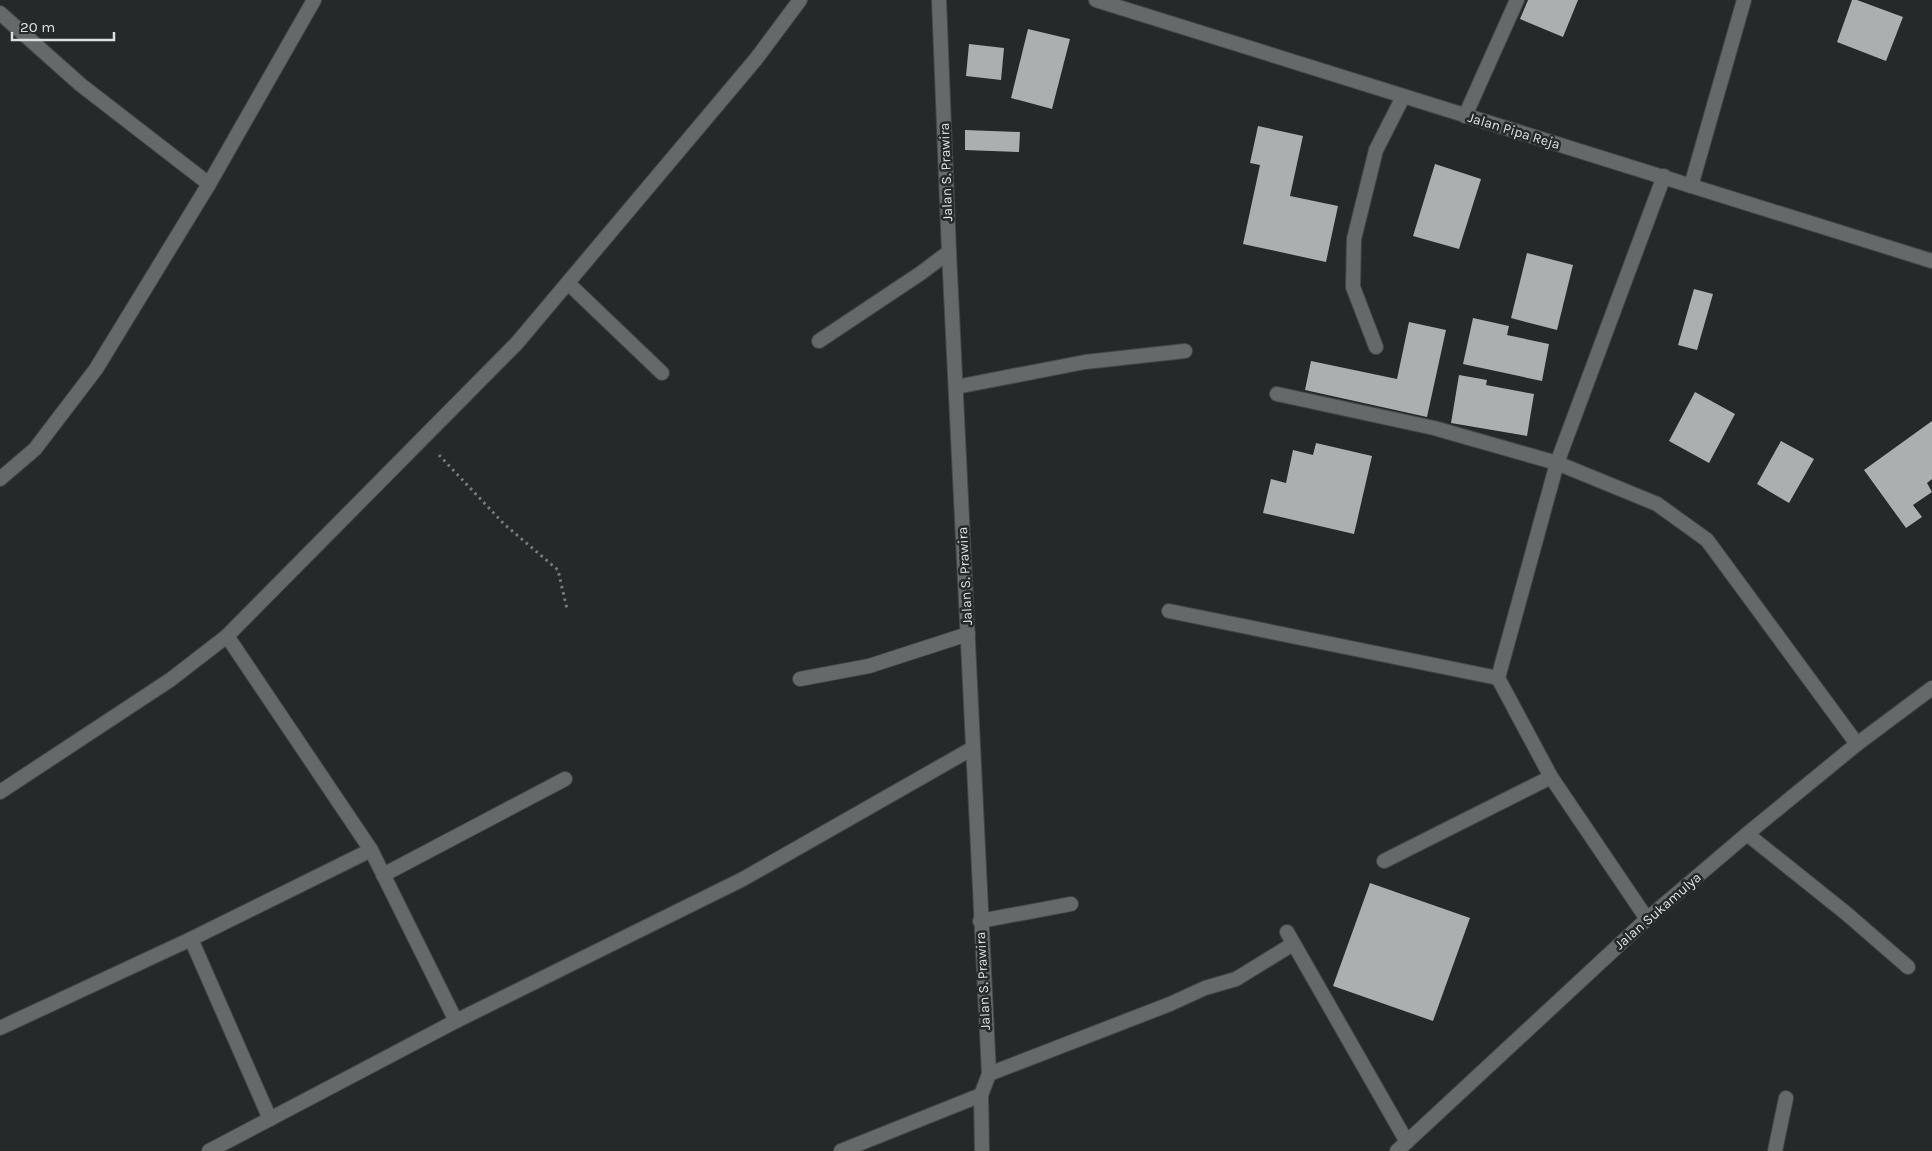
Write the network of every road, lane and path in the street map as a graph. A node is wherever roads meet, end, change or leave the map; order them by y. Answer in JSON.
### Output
{"nodes":[{"id":1,"x":314,"y":0,"type":"edge"},
{"id":2,"x":800,"y":0,"type":"edge"},
{"id":3,"x":939,"y":0,"type":"edge"},
{"id":4,"x":1096,"y":0,"type":"edge"},
{"id":5,"x":1517,"y":0,"type":"edge"},
{"id":6,"x":1744,"y":0,"type":"edge"},
{"id":7,"x":0,"y":13,"type":"edge"},
{"id":8,"x":1403,"y":97,"type":"junction"},
{"id":9,"x":1465,"y":116,"type":"junction"},
{"id":10,"x":1664,"y":176,"type":"junction"},
{"id":11,"x":209,"y":184,"type":"junction"},
{"id":12,"x":1691,"y":186,"type":"junction"},
{"id":13,"x":949,"y":252,"type":"junction"},
{"id":14,"x":1932,"y":261,"type":"edge"},
{"id":15,"x":568,"y":284,"type":"junction"},
{"id":16,"x":819,"y":341,"type":"dead end"},
{"id":17,"x":1376,"y":347,"type":"dead end"},
{"id":18,"x":1185,"y":352,"type":"dead end"},
{"id":19,"x":662,"y":373,"type":"dead end"},
{"id":20,"x":956,"y":387,"type":"junction"},
{"id":21,"x":1277,"y":394,"type":"dead end"},
{"id":22,"x":423,"y":438,"type":"junction"},
{"id":23,"x":1557,"y":463,"type":"junction"},
{"id":24,"x":0,"y":479,"type":"edge"},
{"id":25,"x":567,"y":609,"type":"dead end"},
{"id":26,"x":1169,"y":612,"type":"dead end"},
{"id":27,"x":968,"y":634,"type":"junction"},
{"id":28,"x":227,"y":636,"type":"junction"},
{"id":29,"x":1498,"y":678,"type":"junction"},
{"id":30,"x":800,"y":679,"type":"dead end"},
{"id":31,"x":1932,"y":688,"type":"edge"},
{"id":32,"x":1857,"y":744,"type":"junction"},
{"id":33,"x":973,"y":748,"type":"junction"},
{"id":34,"x":1551,"y":777,"type":"junction"},
{"id":35,"x":564,"y":778,"type":"dead end"},
{"id":36,"x":0,"y":792,"type":"edge"},
{"id":37,"x":1747,"y":834,"type":"junction"},
{"id":38,"x":371,"y":850,"type":"junction"},
{"id":39,"x":1384,"y":861,"type":"dead end"},
{"id":40,"x":383,"y":875,"type":"junction"},
{"id":41,"x":1071,"y":904,"type":"dead end"},
{"id":42,"x":1647,"y":919,"type":"junction"},
{"id":43,"x":980,"y":921,"type":"junction"},
{"id":44,"x":191,"y":939,"type":"junction"},
{"id":45,"x":1908,"y":967,"type":"dead end"},
{"id":46,"x":456,"y":1021,"type":"junction"},
{"id":47,"x":0,"y":1028,"type":"edge"},
{"id":48,"x":989,"y":1074,"type":"junction"},
{"id":49,"x":981,"y":1095,"type":"junction"},
{"id":50,"x":1786,"y":1098,"type":"dead end"},
{"id":51,"x":270,"y":1119,"type":"junction"},
{"id":52,"x":1402,"y":1146,"type":"edge"},
{"id":53,"x":209,"y":1151,"type":"edge"},
{"id":54,"x":841,"y":1151,"type":"edge"},
{"id":55,"x":982,"y":1151,"type":"edge"},
{"id":56,"x":1775,"y":1151,"type":"edge"}],
"edges":[{"from":1,"to":11,"type":"street"},
{"from":2,"to":15,"type":"street"},
{"from":3,"to":13,"type":"street","name":"Jalan S. Prawira"},
{"from":4,"to":8,"type":"street","name":"Jalan Pipa Reja"},
{"from":5,"to":9,"type":"street"},
{"from":6,"to":12,"type":"street"},
{"from":7,"to":11,"type":"street"},
{"from":8,"to":9,"type":"street","name":"Jalan Pipa Reja"},
{"from":8,"to":17,"type":"street"},
{"from":9,"to":10,"type":"street","name":"Jalan Pipa Reja"},
{"from":10,"to":12,"type":"street","name":"Jalan Pipa Reja"},
{"from":10,"to":23,"type":"street"},
{"from":11,"to":24,"type":"street"},
{"from":12,"to":14,"type":"street","name":"Jalan Pipa Reja"},
{"from":13,"to":16,"type":"street"},
{"from":13,"to":20,"type":"street","name":"Jalan S. Prawira"},
{"from":15,"to":19,"type":"street"},
{"from":15,"to":22,"type":"street"},
{"from":18,"to":20,"type":"street"},
{"from":20,"to":27,"type":"street","name":"Jalan S. Prawira"},
{"from":21,"to":23,"type":"street"},
{"from":22,"to":25,"type":"path"},
{"from":22,"to":28,"type":"street"},
{"from":23,"to":29,"type":"street"},
{"from":23,"to":32,"type":"street"},
{"from":26,"to":29,"type":"street"},
{"from":27,"to":30,"type":"street"},
{"from":27,"to":33,"type":"street","name":"Jalan S. Prawira"},
{"from":28,"to":36,"type":"street"},
{"from":28,"to":38,"type":"street"},
{"from":29,"to":34,"type":"street"},
{"from":31,"to":32,"type":"street","name":"Jalan Sukamulya"},
{"from":32,"to":37,"type":"street","name":"Jalan Sukamulya"},
{"from":33,"to":43,"type":"street","name":"Jalan S. Prawira"},
{"from":33,"to":46,"type":"street"},
{"from":34,"to":39,"type":"street"},
{"from":34,"to":42,"type":"street"},
{"from":35,"to":40,"type":"street"},
{"from":37,"to":42,"type":"street","name":"Jalan Sukamulya"},
{"from":37,"to":45,"type":"street"},
{"from":38,"to":40,"type":"street"},
{"from":38,"to":44,"type":"street"},
{"from":40,"to":46,"type":"street"},
{"from":41,"to":43,"type":"street"},
{"from":42,"to":52,"type":"street","name":"Jalan Sukamulya"},
{"from":43,"to":48,"type":"street","name":"Jalan S. Prawira"},
{"from":44,"to":47,"type":"street"},
{"from":44,"to":51,"type":"street"},
{"from":46,"to":51,"type":"street"},
{"from":48,"to":49,"type":"street","name":"Jalan S. Prawira"},
{"from":48,"to":52,"type":"street"},
{"from":49,"to":54,"type":"street"},
{"from":49,"to":55,"type":"street","name":"Jalan S. Prawira"},
{"from":50,"to":56,"type":"street"},
{"from":51,"to":53,"type":"street"}]}
